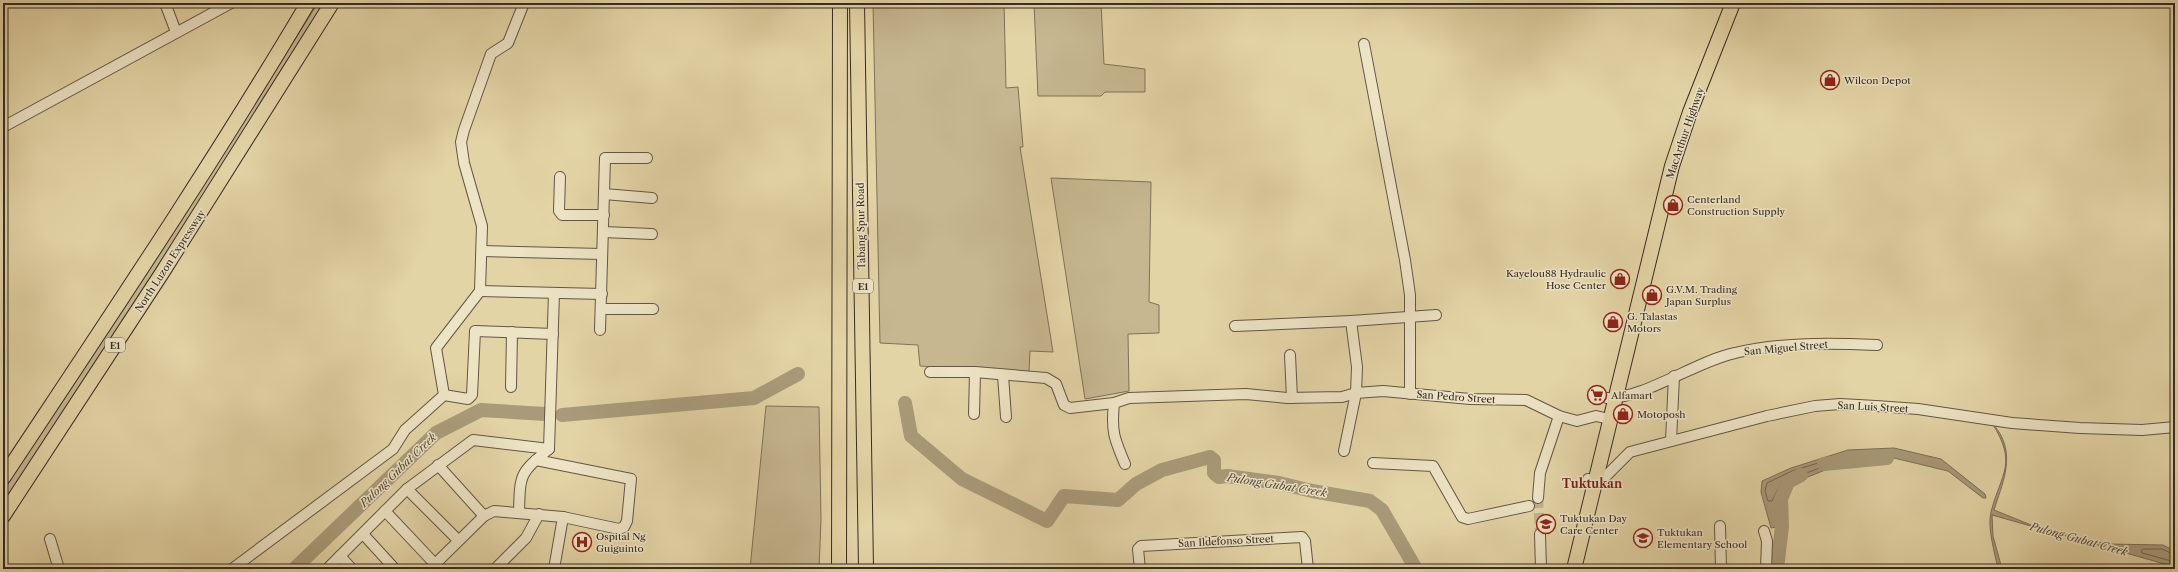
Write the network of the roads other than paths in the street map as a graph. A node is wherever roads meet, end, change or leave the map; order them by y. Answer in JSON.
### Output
{"nodes":[{"id":1,"x":165,"y":3,"type":"edge"},
{"id":2,"x":231,"y":3,"type":"edge"},
{"id":3,"x":308,"y":3,"type":"edge"},
{"id":4,"x":332,"y":3,"type":"edge"},
{"id":5,"x":524,"y":3,"type":"edge"},
{"id":6,"x":840,"y":3,"type":"edge"},
{"id":7,"x":857,"y":3,"type":"edge"},
{"id":8,"x":1724,"y":3,"type":"edge"},
{"id":9,"x":1733,"y":3,"type":"edge"},
{"id":10,"x":176,"y":32,"type":"junction"},
{"id":11,"x":1364,"y":44,"type":"dead end"},
{"id":12,"x":3,"y":127,"type":"edge"},
{"id":13,"x":647,"y":158,"type":"dead end"},
{"id":14,"x":560,"y":177,"type":"dead end"},
{"id":15,"x":604,"y":194,"type":"junction"},
{"id":16,"x":652,"y":198,"type":"dead end"},
{"id":17,"x":604,"y":214,"type":"junction"},
{"id":18,"x":603,"y":232,"type":"junction"},
{"id":19,"x":652,"y":234,"type":"dead end"},
{"id":20,"x":482,"y":251,"type":"junction"},
{"id":21,"x":602,"y":254,"type":"junction"},
{"id":22,"x":480,"y":291,"type":"junction"},
{"id":23,"x":554,"y":293,"type":"junction"},
{"id":24,"x":602,"y":294,"type":"junction"},
{"id":25,"x":601,"y":309,"type":"junction"},
{"id":26,"x":653,"y":309,"type":"dead end"},
{"id":27,"x":1436,"y":315,"type":"dead end"},
{"id":28,"x":1410,"y":318,"type":"junction"},
{"id":29,"x":1351,"y":321,"type":"junction"},
{"id":30,"x":1235,"y":326,"type":"dead end"},
{"id":31,"x":600,"y":330,"type":"dead end"},
{"id":32,"x":512,"y":332,"type":"junction"},
{"id":33,"x":553,"y":334,"type":"junction"},
{"id":34,"x":1877,"y":346,"type":"dead end"},
{"id":35,"x":1290,"y":355,"type":"dead end"},
{"id":36,"x":930,"y":372,"type":"dead end"},
{"id":37,"x":975,"y":372,"type":"junction"},
{"id":38,"x":1003,"y":375,"type":"junction"},
{"id":39,"x":1674,"y":376,"type":"junction"},
{"id":40,"x":511,"y":387,"type":"dead end"},
{"id":41,"x":1356,"y":393,"type":"junction"},
{"id":42,"x":1410,"y":394,"type":"junction"},
{"id":43,"x":444,"y":395,"type":"junction"},
{"id":44,"x":1292,"y":398,"type":"junction"},
{"id":45,"x":1612,"y":398,"type":"junction"},
{"id":46,"x":1114,"y":402,"type":"junction"},
{"id":47,"x":974,"y":414,"type":"dead end"},
{"id":48,"x":1559,"y":416,"type":"junction"},
{"id":49,"x":1006,"y":417,"type":"dead end"},
{"id":50,"x":1605,"y":418,"type":"junction"},
{"id":51,"x":2175,"y":427,"type":"edge"},
{"id":52,"x":1670,"y":441,"type":"junction"},
{"id":53,"x":550,"y":449,"type":"junction"},
{"id":54,"x":1344,"y":451,"type":"dead end"},
{"id":55,"x":536,"y":460,"type":"junction"},
{"id":56,"x":1373,"y":463,"type":"dead end"},
{"id":57,"x":1125,"y":464,"type":"dead end"},
{"id":58,"x":438,"y":465,"type":"junction"},
{"id":59,"x":3,"y":478,"type":"edge"},
{"id":60,"x":1592,"y":480,"type":"junction"},
{"id":61,"x":407,"y":489,"type":"junction"},
{"id":62,"x":1538,"y":498,"type":"tunnel mouth"},
{"id":63,"x":1528,"y":506,"type":"dead end"},
{"id":64,"x":385,"y":511,"type":"junction"},
{"id":65,"x":519,"y":512,"type":"junction"},
{"id":66,"x":539,"y":514,"type":"junction"},
{"id":67,"x":3,"y":516,"type":"edge"},
{"id":68,"x":484,"y":516,"type":"junction"},
{"id":69,"x":562,"y":517,"type":"junction"},
{"id":70,"x":1720,"y":526,"type":"dead end"},
{"id":71,"x":1764,"y":530,"type":"dead end"},
{"id":72,"x":363,"y":534,"type":"junction"},
{"id":73,"x":1540,"y":534,"type":"tunnel mouth"},
{"id":74,"x":50,"y":539,"type":"dead end"},
{"id":75,"x":458,"y":540,"type":"junction"},
{"id":76,"x":510,"y":554,"type":"junction"},
{"id":77,"x":340,"y":556,"type":"junction"},
{"id":78,"x":432,"y":566,"type":"edge"},
{"id":79,"x":59,"y":569,"type":"edge"},
{"id":80,"x":232,"y":569,"type":"edge"},
{"id":81,"x":327,"y":569,"type":"edge"},
{"id":82,"x":352,"y":569,"type":"edge"},
{"id":83,"x":395,"y":569,"type":"edge"},
{"id":84,"x":495,"y":569,"type":"edge"},
{"id":85,"x":508,"y":569,"type":"edge"},
{"id":86,"x":554,"y":569,"type":"edge"},
{"id":87,"x":839,"y":569,"type":"edge"},
{"id":88,"x":866,"y":569,"type":"edge"},
{"id":89,"x":1140,"y":569,"type":"edge"},
{"id":90,"x":1308,"y":569,"type":"edge"},
{"id":91,"x":1541,"y":569,"type":"edge"},
{"id":92,"x":1567,"y":569,"type":"edge"},
{"id":93,"x":1574,"y":569,"type":"edge"},
{"id":94,"x":1721,"y":569,"type":"edge"},
{"id":95,"x":1766,"y":569,"type":"edge"}],
"edges":[{"from":1,"to":10,"type":"street"},
{"from":2,"to":10,"type":"street"},
{"from":3,"to":59,"type":"highway","name":"North Luzon Expressway","number":"E1"},
{"from":4,"to":67,"type":"highway","name":"North Luzon Expressway","number":"E1"},
{"from":5,"to":20,"type":"street"},
{"from":6,"to":87,"type":"highway","name":"Tabang Spur Road","number":"E1"},
{"from":7,"to":88,"type":"highway","name":"Tabang Spur Road","number":"E1"},
{"from":8,"to":45,"type":"highway","name":"MacArthur Highway"},
{"from":9,"to":45,"type":"highway","name":"MacArthur Highway"},
{"from":10,"to":12,"type":"street"},
{"from":11,"to":28,"type":"street"},
{"from":13,"to":15,"type":"street"},
{"from":14,"to":17,"type":"street"},
{"from":15,"to":16,"type":"street"},
{"from":15,"to":17,"type":"street"},
{"from":17,"to":18,"type":"street"},
{"from":18,"to":19,"type":"street"},
{"from":18,"to":21,"type":"street"},
{"from":20,"to":21,"type":"street"},
{"from":20,"to":22,"type":"street"},
{"from":21,"to":24,"type":"street"},
{"from":22,"to":23,"type":"street"},
{"from":22,"to":43,"type":"street"},
{"from":23,"to":24,"type":"street"},
{"from":23,"to":33,"type":"street"},
{"from":24,"to":25,"type":"street"},
{"from":25,"to":26,"type":"street"},
{"from":25,"to":31,"type":"street"},
{"from":27,"to":28,"type":"street"},
{"from":28,"to":29,"type":"street"},
{"from":28,"to":42,"type":"street"},
{"from":29,"to":30,"type":"street"},
{"from":29,"to":41,"type":"street"},
{"from":32,"to":33,"type":"street"},
{"from":32,"to":40,"type":"street"},
{"from":32,"to":43,"type":"street"},
{"from":33,"to":53,"type":"street"},
{"from":34,"to":39,"type":"street","name":"San Miguel Street"},
{"from":35,"to":44,"type":"street"},
{"from":36,"to":37,"type":"street"},
{"from":37,"to":38,"type":"street"},
{"from":37,"to":47,"type":"street"},
{"from":38,"to":46,"type":"street","name":"San Pedro Street"},
{"from":38,"to":49,"type":"street"},
{"from":39,"to":45,"type":"street","name":"San Miguel Street"},
{"from":39,"to":52,"type":"street"},
{"from":41,"to":42,"type":"street","name":"San Pedro Street"},
{"from":41,"to":44,"type":"street","name":"San Pedro Street"},
{"from":41,"to":54,"type":"street"},
{"from":42,"to":48,"type":"street","name":"San Pedro Street"},
{"from":43,"to":80,"type":"street"},
{"from":44,"to":46,"type":"street","name":"San Pedro Street"},
{"from":45,"to":50,"type":"highway","name":"MacArthur Highway"},
{"from":46,"to":57,"type":"street"},
{"from":48,"to":50,"type":"street","name":"San Pedro Street"},
{"from":48,"to":62,"type":"street"},
{"from":50,"to":60,"type":"highway","name":"MacArthur Highway"},
{"from":51,"to":52,"type":"street","name":"San Luis Street"},
{"from":52,"to":60,"type":"street","name":"San Luis Street"},
{"from":53,"to":55,"type":"street"},
{"from":53,"to":58,"type":"street"},
{"from":55,"to":65,"type":"street"},
{"from":55,"to":69,"type":"street"},
{"from":56,"to":63,"type":"street"},
{"from":58,"to":61,"type":"street"},
{"from":58,"to":68,"type":"street"},
{"from":60,"to":92,"type":"highway","name":"MacArthur Highway"},
{"from":60,"to":93,"type":"highway","name":"MacArthur Highway"},
{"from":61,"to":64,"type":"street"},
{"from":61,"to":75,"type":"street"},
{"from":64,"to":72,"type":"street"},
{"from":64,"to":78,"type":"street"},
{"from":65,"to":66,"type":"street"},
{"from":65,"to":68,"type":"street"},
{"from":66,"to":69,"type":"street"},
{"from":66,"to":76,"type":"street"},
{"from":68,"to":75,"type":"street"},
{"from":69,"to":86,"type":"street"},
{"from":70,"to":94,"type":"street"},
{"from":71,"to":95,"type":"street"},
{"from":72,"to":77,"type":"street"},
{"from":72,"to":83,"type":"street"},
{"from":73,"to":91,"type":"street"},
{"from":74,"to":79,"type":"street"},
{"from":75,"to":78,"type":"street"},
{"from":76,"to":84,"type":"street"},
{"from":76,"to":85,"type":"street"},
{"from":77,"to":81,"type":"street"},
{"from":77,"to":82,"type":"street"},
{"from":89,"to":90,"type":"street","name":"San Ildefonso Street"}]}
